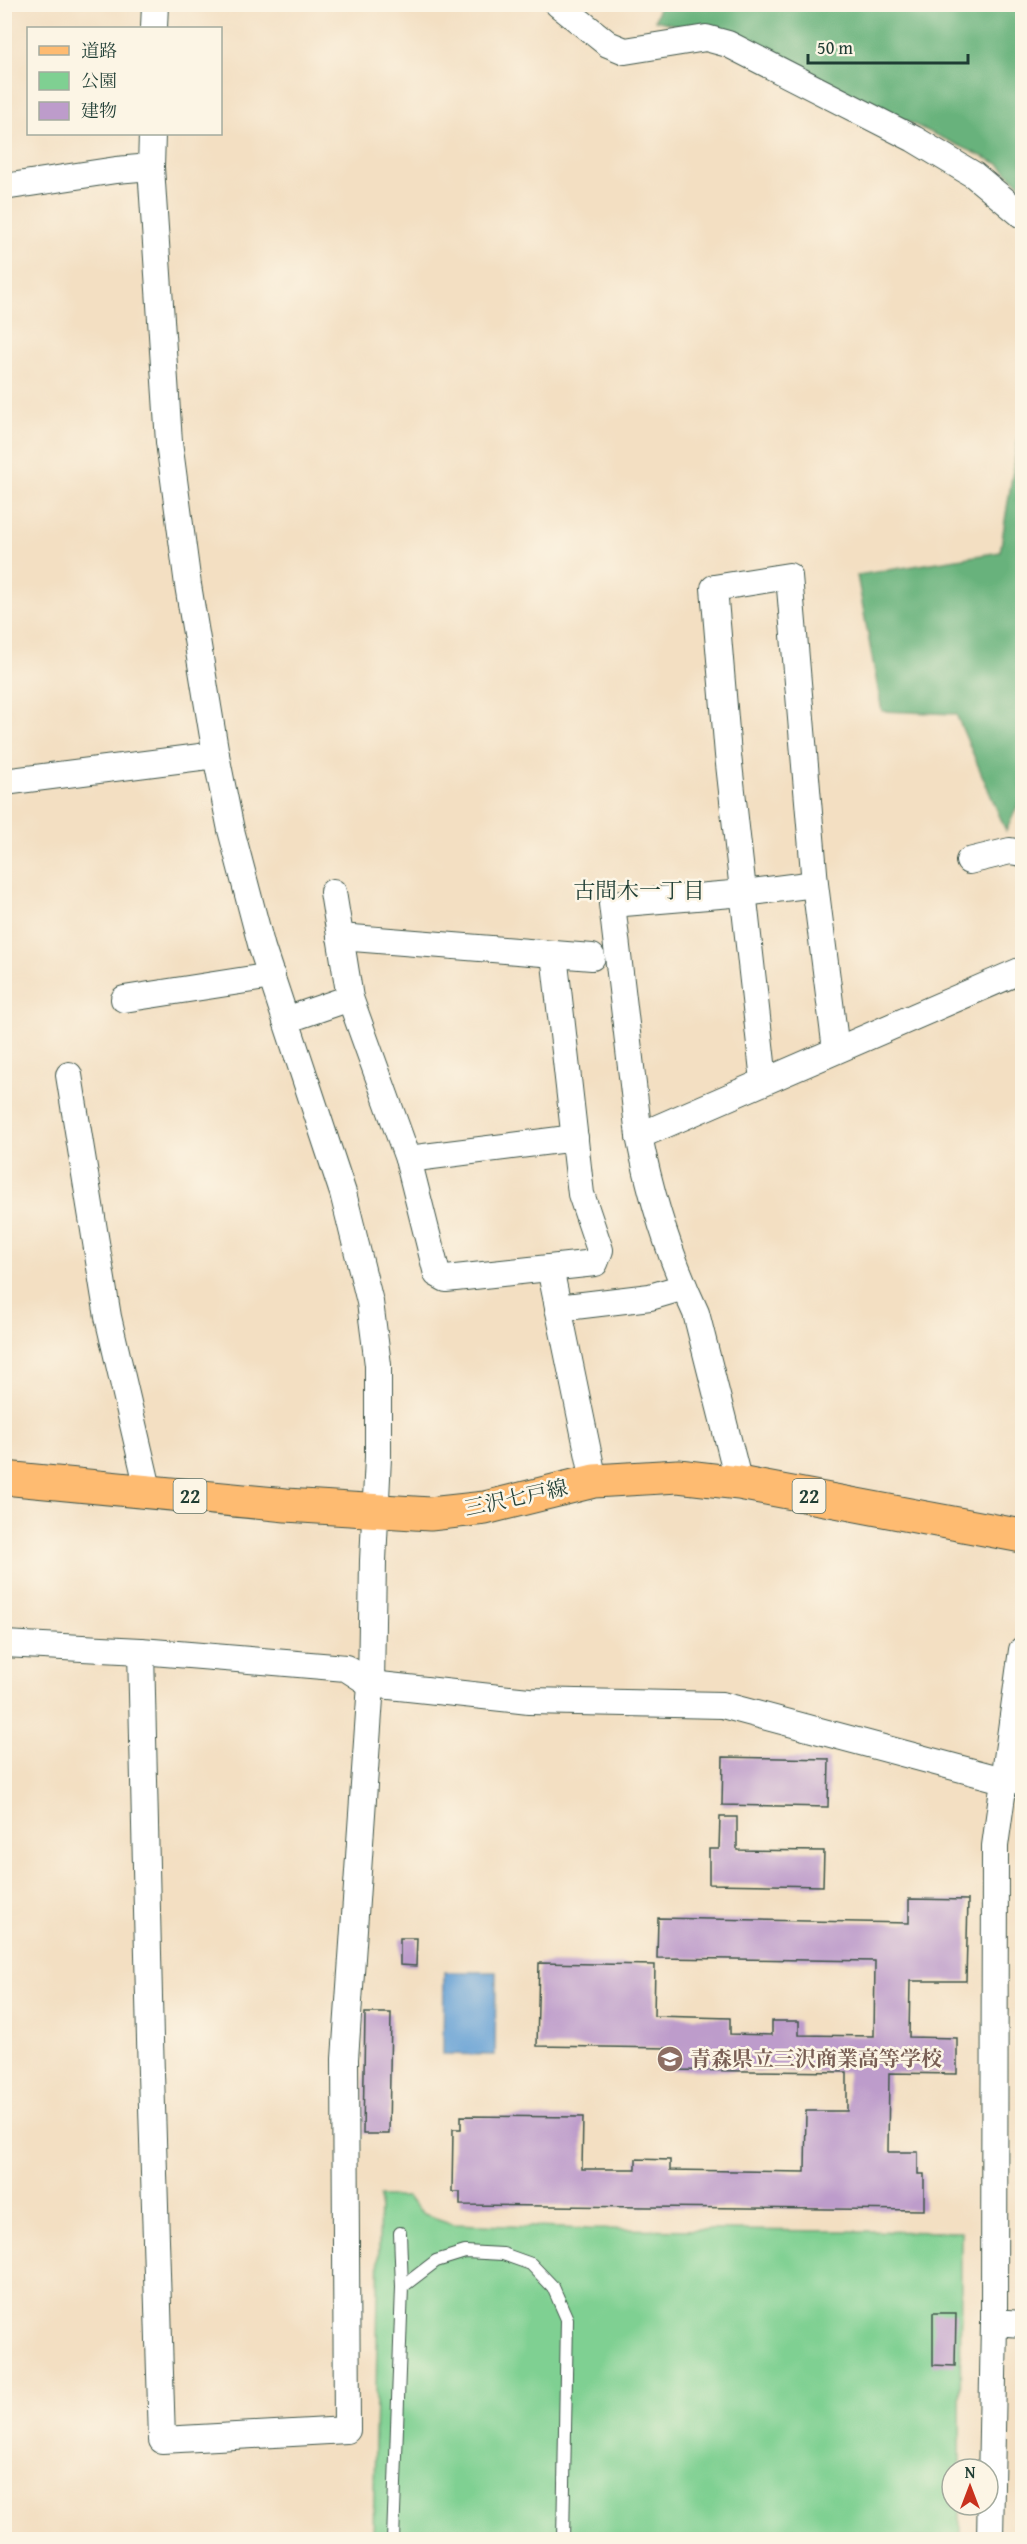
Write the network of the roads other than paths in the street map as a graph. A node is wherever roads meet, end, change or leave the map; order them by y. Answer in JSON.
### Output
{"nodes":[{"id":1,"x":155,"y":4,"type":"edge"},
{"id":2,"x":558,"y":4,"type":"edge"},
{"id":3,"x":154,"y":27,"type":"edge"},
{"id":4,"x":152,"y":135,"type":"edge"},
{"id":5,"x":151,"y":168,"type":"junction"},
{"id":6,"x":4,"y":187,"type":"edge"},
{"id":7,"x":1023,"y":215,"type":"edge"},
{"id":8,"x":216,"y":755,"type":"junction"},
{"id":9,"x":4,"y":782,"type":"edge"},
{"id":10,"x":1023,"y":853,"type":"edge"},
{"id":11,"x":969,"y":861,"type":"dead end"},
{"id":12,"x":815,"y":884,"type":"junction"},
{"id":13,"x":333,"y":892,"type":"dead end"},
{"id":14,"x":744,"y":893,"type":"junction"},
{"id":15,"x":340,"y":937,"type":"junction"},
{"id":16,"x":554,"y":954,"type":"junction"},
{"id":17,"x":592,"y":957,"type":"dead end"},
{"id":18,"x":1023,"y":970,"type":"edge"},
{"id":19,"x":272,"y":976,"type":"junction"},
{"id":20,"x":350,"y":998,"type":"junction"},
{"id":21,"x":124,"y":999,"type":"dead end"},
{"id":22,"x":286,"y":1020,"type":"junction"},
{"id":23,"x":836,"y":1050,"type":"junction"},
{"id":24,"x":69,"y":1075,"type":"dead end"},
{"id":25,"x":764,"y":1082,"type":"junction"},
{"id":26,"x":639,"y":1136,"type":"junction"},
{"id":27,"x":575,"y":1138,"type":"junction"},
{"id":28,"x":408,"y":1159,"type":"junction"},
{"id":29,"x":550,"y":1268,"type":"junction"},
{"id":30,"x":684,"y":1287,"type":"junction"},
{"id":31,"x":558,"y":1308,"type":"junction"},
{"id":32,"x":4,"y":1478,"type":"edge"},
{"id":33,"x":594,"y":1481,"type":"junction"},
{"id":34,"x":739,"y":1483,"type":"junction"},
{"id":35,"x":149,"y":1493,"type":"junction"},
{"id":36,"x":376,"y":1510,"type":"junction"},
{"id":37,"x":1023,"y":1536,"type":"edge"},
{"id":38,"x":4,"y":1644,"type":"edge"},
{"id":39,"x":1023,"y":1650,"type":"edge"},
{"id":40,"x":141,"y":1651,"type":"junction"},
{"id":41,"x":371,"y":1684,"type":"junction"},
{"id":42,"x":1013,"y":1780,"type":"edge"},
{"id":43,"x":400,"y":2233,"type":"dead end"},
{"id":44,"x":402,"y":2287,"type":"junction"},
{"id":45,"x":994,"y":2322,"type":"junction"},
{"id":46,"x":1023,"y":2324,"type":"edge"},
{"id":47,"x":393,"y":2540,"type":"edge"},
{"id":48,"x":563,"y":2540,"type":"edge"},
{"id":49,"x":990,"y":2540,"type":"edge"}],
"edges":[{"from":1,"to":3,"type":"street"},
{"from":2,"to":7,"type":"street"},
{"from":4,"to":5,"type":"street"},
{"from":5,"to":6,"type":"street"},
{"from":5,"to":8,"type":"street"},
{"from":8,"to":9,"type":"street"},
{"from":8,"to":19,"type":"street"},
{"from":10,"to":11,"type":"street"},
{"from":12,"to":14,"type":"street"},
{"from":12,"to":14,"type":"street"},
{"from":12,"to":23,"type":"street"},
{"from":13,"to":15,"type":"street"},
{"from":14,"to":25,"type":"street"},
{"from":14,"to":26,"type":"street"},
{"from":15,"to":16,"type":"street"},
{"from":15,"to":20,"type":"street"},
{"from":16,"to":17,"type":"street"},
{"from":16,"to":27,"type":"street"},
{"from":18,"to":23,"type":"street"},
{"from":19,"to":21,"type":"street"},
{"from":19,"to":22,"type":"street"},
{"from":20,"to":22,"type":"street"},
{"from":20,"to":28,"type":"street"},
{"from":22,"to":36,"type":"street"},
{"from":23,"to":25,"type":"street"},
{"from":24,"to":35,"type":"street"},
{"from":25,"to":26,"type":"street"},
{"from":26,"to":30,"type":"street"},
{"from":27,"to":28,"type":"street"},
{"from":27,"to":29,"type":"street"},
{"from":28,"to":29,"type":"street"},
{"from":29,"to":31,"type":"street"},
{"from":30,"to":31,"type":"street"},
{"from":30,"to":34,"type":"street"},
{"from":31,"to":33,"type":"street"},
{"from":32,"to":35,"type":"main road","name":"三沢七戸線","number":"22"},
{"from":33,"to":34,"type":"main road","name":"三沢七戸線","number":"22"},
{"from":33,"to":36,"type":"main road","name":"三沢七戸線","number":"22"},
{"from":34,"to":37,"type":"main road","name":"三沢七戸線","number":"22"},
{"from":35,"to":36,"type":"main road","name":"三沢七戸線","number":"22"},
{"from":36,"to":41,"type":"street"},
{"from":38,"to":40,"type":"street"},
{"from":39,"to":42,"type":"street"},
{"from":40,"to":41,"type":"street"},
{"from":40,"to":41,"type":"street"},
{"from":41,"to":42,"type":"street"},
{"from":42,"to":45,"type":"street"},
{"from":43,"to":44,"type":"lane"},
{"from":44,"to":47,"type":"lane"},
{"from":44,"to":48,"type":"lane"},
{"from":45,"to":46,"type":"street"},
{"from":45,"to":49,"type":"street"}]}
